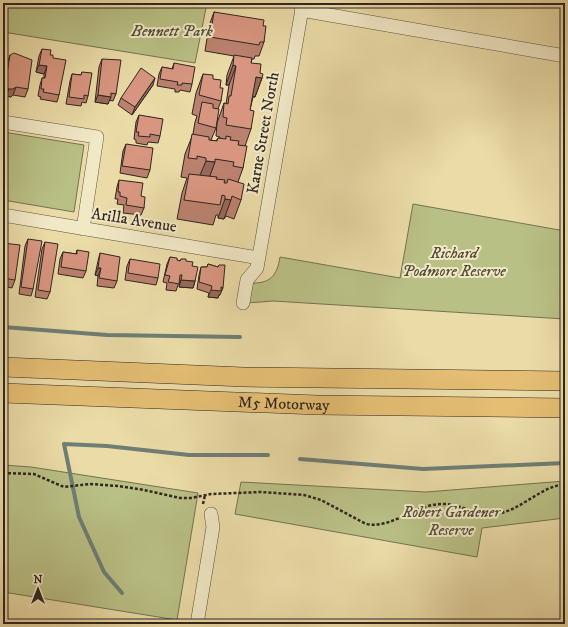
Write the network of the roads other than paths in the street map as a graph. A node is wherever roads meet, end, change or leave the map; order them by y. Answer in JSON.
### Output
{"nodes":[{"id":1,"x":302,"y":6,"type":"edge"},
{"id":2,"x":565,"y":56,"type":"edge"},
{"id":3,"x":3,"y":122,"type":"edge"},
{"id":4,"x":3,"y":215,"type":"edge"},
{"id":5,"x":83,"y":229,"type":"junction"},
{"id":6,"x":258,"y":263,"type":"junction"},
{"id":7,"x":243,"y":303,"type":"dead end"},
{"id":8,"x":3,"y":367,"type":"edge"},
{"id":9,"x":565,"y":381,"type":"edge"},
{"id":10,"x":3,"y":393,"type":"edge"},
{"id":11,"x":565,"y":408,"type":"edge"},
{"id":12,"x":210,"y":514,"type":"dead end"},
{"id":13,"x":197,"y":624,"type":"edge"}],
"edges":[{"from":1,"to":2,"type":"street"},
{"from":1,"to":6,"type":"street","name":"Karne Street North"},
{"from":3,"to":5,"type":"street"},
{"from":4,"to":5,"type":"street","name":"Arilla Avenue"},
{"from":5,"to":6,"type":"street","name":"Arilla Avenue"},
{"from":6,"to":7,"type":"street"},
{"from":8,"to":9,"type":"highway","name":"M5 Motorway"},
{"from":10,"to":11,"type":"highway","name":"M5 Motorway"},
{"from":12,"to":13,"type":"street"}]}
